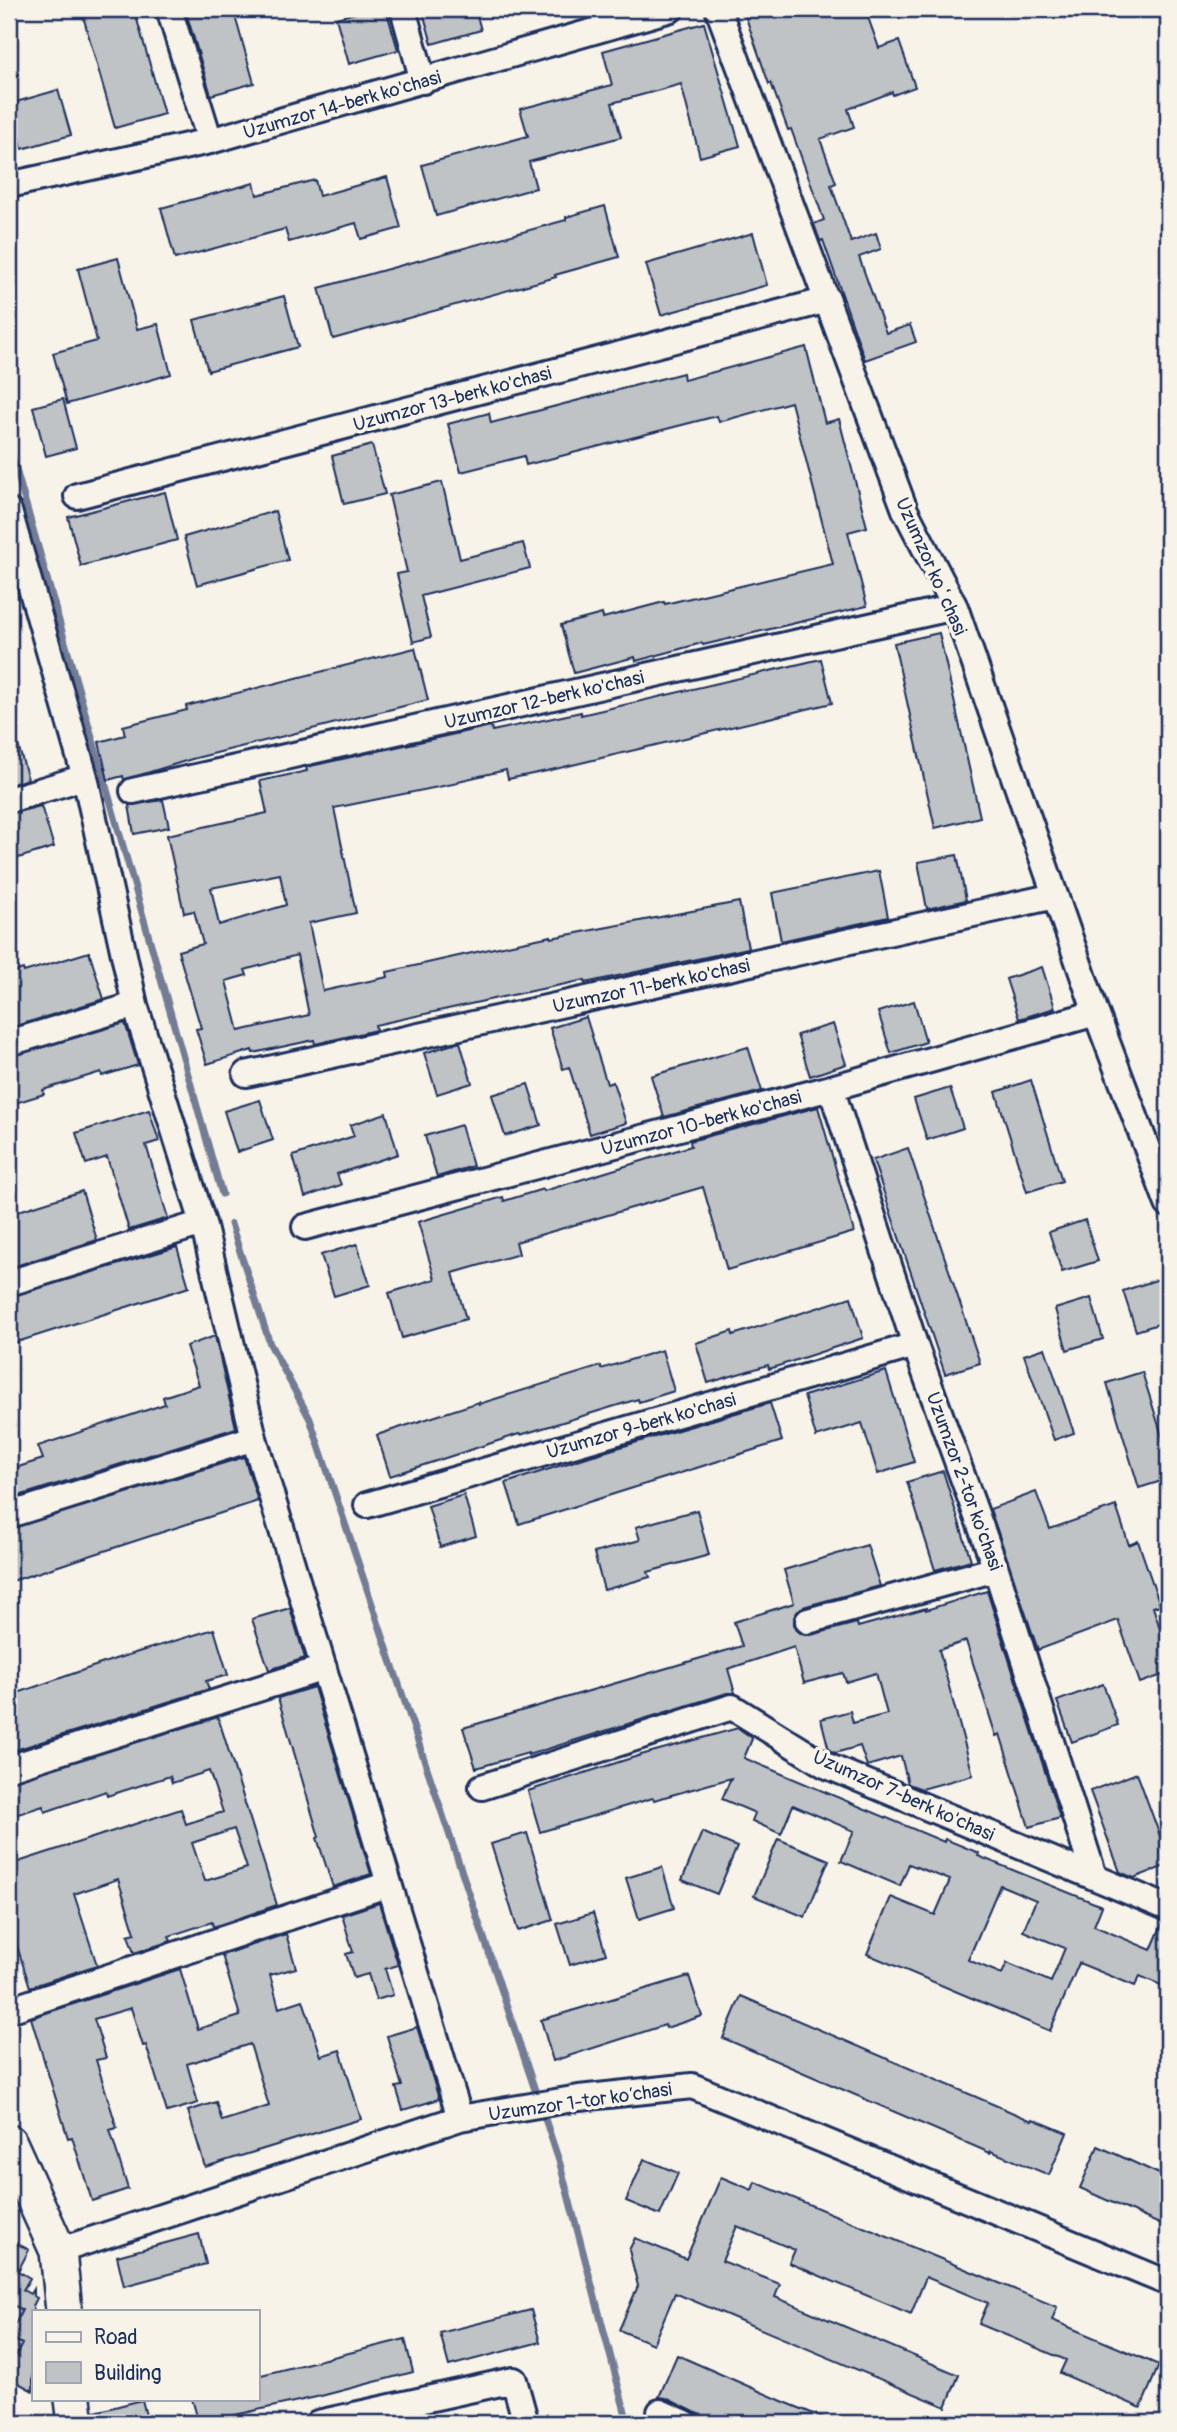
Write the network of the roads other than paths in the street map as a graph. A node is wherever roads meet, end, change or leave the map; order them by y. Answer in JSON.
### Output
{"nodes":[{"id":1,"x":169,"y":9,"type":"edge"},
{"id":2,"x":403,"y":9,"type":"edge"},
{"id":3,"x":671,"y":9,"type":"edge"},
{"id":4,"x":718,"y":9,"type":"edge"},
{"id":5,"x":423,"y":82,"type":"junction"},
{"id":6,"x":211,"y":141,"type":"junction"},
{"id":7,"x":9,"y":185,"type":"edge"},
{"id":8,"x":828,"y":300,"type":"junction"},
{"id":9,"x":77,"y":496,"type":"dead end"},
{"id":10,"x":9,"y":511,"type":"edge"},
{"id":11,"x":16,"y":559,"type":"edge"},
{"id":12,"x":955,"y":607,"type":"junction"},
{"id":13,"x":85,"y":777,"type":"junction"},
{"id":14,"x":133,"y":791,"type":"dead end"},
{"id":15,"x":9,"y":800,"type":"edge"},
{"id":16,"x":1055,"y":896,"type":"junction"},
{"id":17,"x":135,"y":1005,"type":"junction"},
{"id":18,"x":1096,"y":1013,"type":"junction"},
{"id":19,"x":9,"y":1042,"type":"edge"},
{"id":20,"x":246,"y":1074,"type":"dead end"},
{"id":21,"x":831,"y":1088,"type":"junction"},
{"id":22,"x":1168,"y":1204,"type":"edge"},
{"id":23,"x":203,"y":1223,"type":"junction"},
{"id":24,"x":305,"y":1227,"type":"dead end"},
{"id":25,"x":9,"y":1283,"type":"edge"},
{"id":26,"x":915,"y":1345,"type":"junction"},
{"id":27,"x":254,"y":1438,"type":"junction"},
{"id":28,"x":367,"y":1505,"type":"dead end"},
{"id":29,"x":9,"y":1515,"type":"edge"},
{"id":30,"x":996,"y":1569,"type":"junction"},
{"id":31,"x":808,"y":1621,"type":"dead end"},
{"id":32,"x":324,"y":1668,"type":"junction"},
{"id":33,"x":9,"y":1768,"type":"edge"},
{"id":34,"x":482,"y":1787,"type":"dead end"},
{"id":35,"x":1094,"y":1876,"type":"junction"},
{"id":36,"x":389,"y":1884,"type":"junction"},
{"id":37,"x":1168,"y":1908,"type":"edge"},
{"id":38,"x":9,"y":2010,"type":"edge"},
{"id":39,"x":460,"y":2118,"type":"junction"},
{"id":40,"x":9,"y":2143,"type":"edge"},
{"id":41,"x":58,"y":2251,"type":"junction"},
{"id":42,"x":1168,"y":2283,"type":"edge"},
{"id":43,"x":64,"y":2310,"type":"edge"},
{"id":44,"x":73,"y":2400,"type":"edge"},
{"id":45,"x":660,"y":2412,"type":"dead end"},
{"id":46,"x":76,"y":2423,"type":"edge"},
{"id":47,"x":318,"y":2423,"type":"edge"},
{"id":48,"x":526,"y":2423,"type":"edge"},
{"id":49,"x":685,"y":2423,"type":"edge"}],
"edges":[{"from":1,"to":6,"type":"street"},
{"from":2,"to":5,"type":"street"},
{"from":3,"to":5,"type":"street","name":"Uzumzor 14-berk ko'chasi"},
{"from":4,"to":8,"type":"street","name":"Uzumzor koʻchasi"},
{"from":5,"to":6,"type":"street","name":"Uzumzor 14-berk ko'chasi"},
{"from":6,"to":7,"type":"street","name":"Uzumzor 14-berk ko'chasi"},
{"from":8,"to":9,"type":"street","name":"Uzumzor 13-berk ko'chasi"},
{"from":8,"to":12,"type":"street","name":"Uzumzor koʻchasi"},
{"from":10,"to":11,"type":"street"},
{"from":11,"to":13,"type":"street"},
{"from":12,"to":14,"type":"street","name":"Uzumzor 12-berk ko'chasi"},
{"from":12,"to":16,"type":"street","name":"Uzumzor koʻchasi"},
{"from":13,"to":15,"type":"street"},
{"from":13,"to":17,"type":"street"},
{"from":16,"to":18,"type":"street","name":"Uzumzor koʻchasi"},
{"from":16,"to":20,"type":"street","name":"Uzumzor 11-berk ko'chasi"},
{"from":17,"to":19,"type":"street"},
{"from":17,"to":23,"type":"street"},
{"from":18,"to":21,"type":"street","name":"Uzumzor 10-berk ko'chasi"},
{"from":18,"to":22,"type":"street","name":"Uzumzor koʻchasi"},
{"from":21,"to":24,"type":"street","name":"Uzumzor 10-berk ko'chasi"},
{"from":21,"to":26,"type":"street","name":"Uzumzor 2-tor ko'chasi"},
{"from":23,"to":25,"type":"street"},
{"from":23,"to":27,"type":"street"},
{"from":26,"to":28,"type":"street","name":"Uzumzor 9-berk ko'chasi"},
{"from":26,"to":30,"type":"street","name":"Uzumzor 2-tor ko'chasi"},
{"from":27,"to":29,"type":"street"},
{"from":27,"to":32,"type":"street"},
{"from":30,"to":31,"type":"street"},
{"from":30,"to":35,"type":"street","name":"Uzumzor 2-tor ko'chasi"},
{"from":32,"to":33,"type":"street"},
{"from":32,"to":36,"type":"street"},
{"from":34,"to":35,"type":"street","name":"Uzumzor 7-berk ko'chasi"},
{"from":35,"to":37,"type":"street","name":"Uzumzor 7-berk ko'chasi"},
{"from":36,"to":38,"type":"street"},
{"from":36,"to":39,"type":"street"},
{"from":39,"to":41,"type":"street","name":"Uzumzor 1-tor ko‘chasi"},
{"from":39,"to":42,"type":"street","name":"Uzumzor 1-tor ko‘chasi"},
{"from":40,"to":41,"type":"street"},
{"from":41,"to":43,"type":"street"},
{"from":44,"to":46,"type":"street"},
{"from":45,"to":49,"type":"street"},
{"from":47,"to":48,"type":"street"}]}
